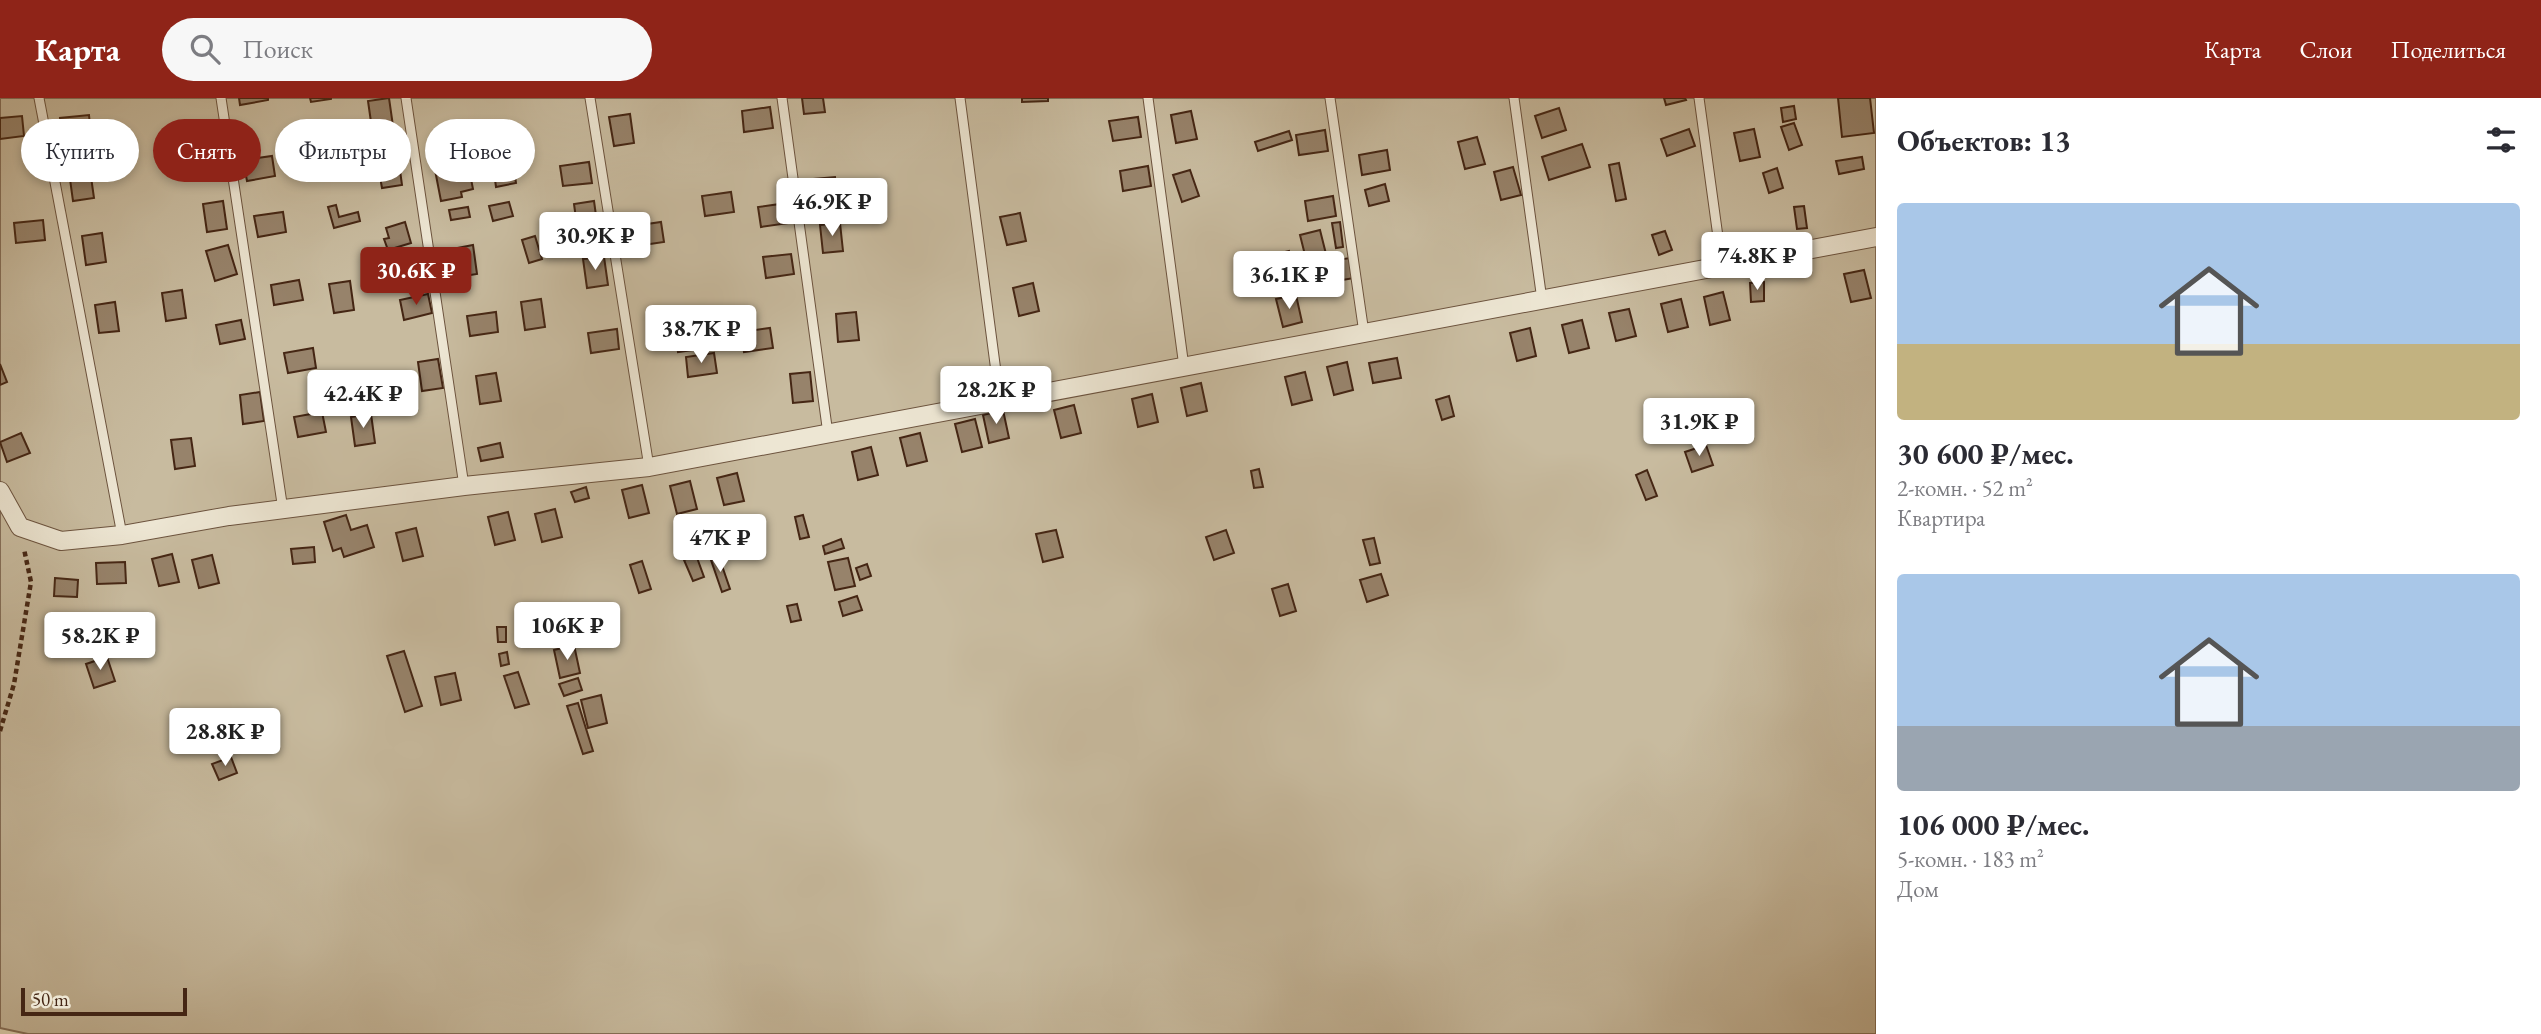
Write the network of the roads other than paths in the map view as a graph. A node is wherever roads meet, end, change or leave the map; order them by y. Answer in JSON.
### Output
{"nodes":[{"id":1,"x":39,"y":98,"type":"edge"},
{"id":2,"x":221,"y":98,"type":"edge"},
{"id":3,"x":406,"y":98,"type":"edge"},
{"id":4,"x":590,"y":98,"type":"edge"},
{"id":5,"x":782,"y":98,"type":"edge"},
{"id":6,"x":960,"y":98,"type":"edge"},
{"id":7,"x":1148,"y":98,"type":"edge"},
{"id":8,"x":1330,"y":98,"type":"edge"},
{"id":9,"x":1514,"y":98,"type":"edge"},
{"id":10,"x":1699,"y":98,"type":"edge"},
{"id":11,"x":1876,"y":237,"type":"edge"},
{"id":12,"x":1722,"y":266,"type":"junction"},
{"id":13,"x":1542,"y":300,"type":"junction"},
{"id":14,"x":1364,"y":333,"type":"junction"},
{"id":15,"x":1184,"y":367,"type":"junction"},
{"id":16,"x":1000,"y":402,"type":"junction"},
{"id":17,"x":828,"y":434,"type":"junction"},
{"id":18,"x":649,"y":467,"type":"junction"},
{"id":19,"x":464,"y":486,"type":"junction"},
{"id":20,"x":0,"y":491,"type":"edge"},
{"id":21,"x":283,"y":510,"type":"junction"},
{"id":22,"x":122,"y":535,"type":"junction"}],
"edges":[{"from":1,"to":22,"type":"lane"},
{"from":2,"to":21,"type":"lane"},
{"from":3,"to":19,"type":"lane"},
{"from":4,"to":18,"type":"lane"},
{"from":5,"to":17,"type":"lane"},
{"from":6,"to":16,"type":"lane"},
{"from":7,"to":15,"type":"lane"},
{"from":8,"to":14,"type":"lane"},
{"from":9,"to":13,"type":"lane"},
{"from":10,"to":12,"type":"lane"},
{"from":11,"to":12,"type":"street"},
{"from":12,"to":13,"type":"street"},
{"from":13,"to":14,"type":"street"},
{"from":14,"to":15,"type":"street"},
{"from":15,"to":16,"type":"street"},
{"from":16,"to":17,"type":"street"},
{"from":17,"to":18,"type":"street"},
{"from":18,"to":19,"type":"street"},
{"from":19,"to":21,"type":"street"},
{"from":20,"to":22,"type":"street"},
{"from":21,"to":22,"type":"street"}]}
